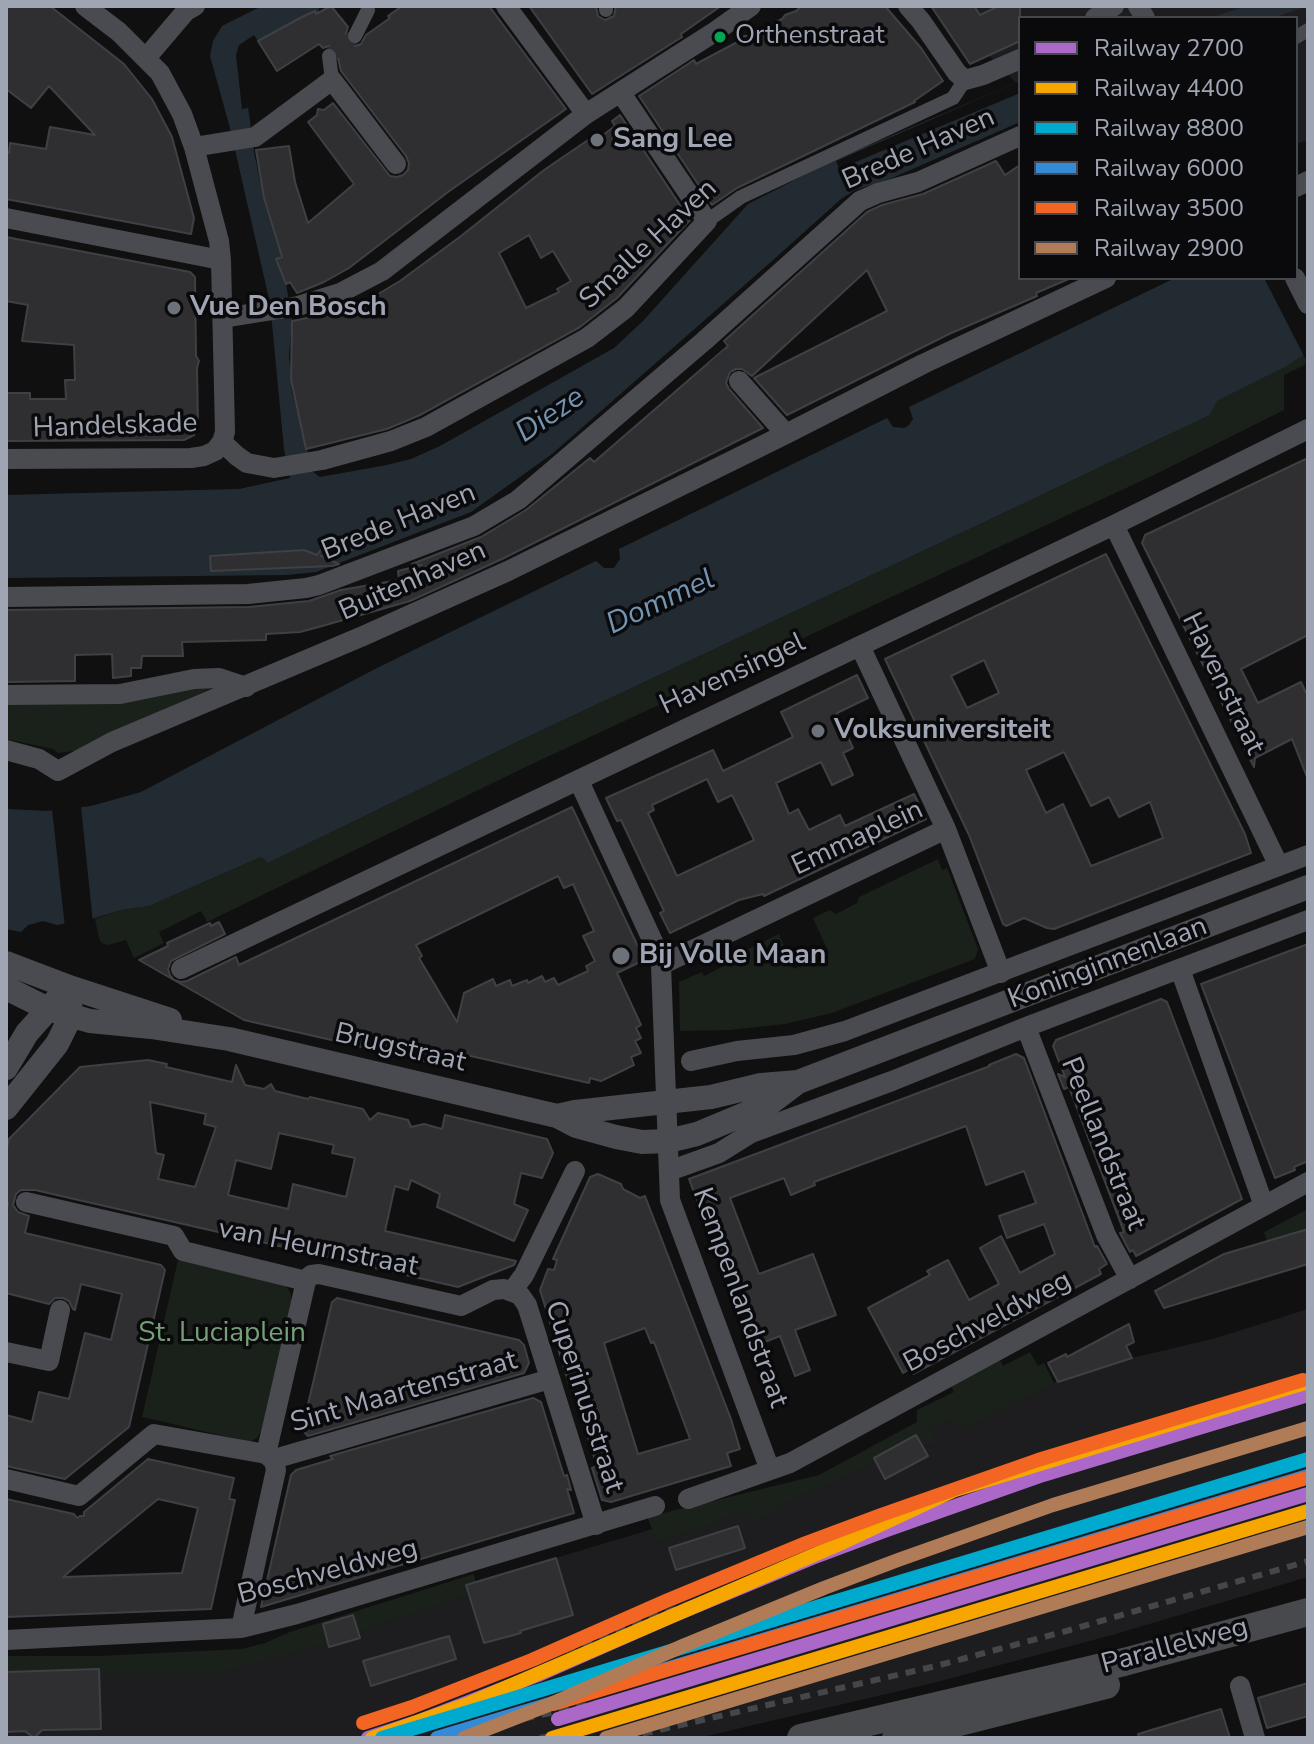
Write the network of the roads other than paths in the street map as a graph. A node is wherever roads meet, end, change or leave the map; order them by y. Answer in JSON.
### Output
{"nodes":[{"id":1,"x":85,"y":6,"type":"edge"},
{"id":2,"x":195,"y":6,"type":"edge"},
{"id":3,"x":506,"y":6,"type":"edge"},
{"id":4,"x":751,"y":6,"type":"edge"},
{"id":5,"x":908,"y":6,"type":"edge"},
{"id":6,"x":368,"y":10,"type":"dead end"},
{"id":7,"x":355,"y":36,"type":"tunnel mouth"},
{"id":8,"x":329,"y":56,"type":"dead end"},
{"id":9,"x":146,"y":58,"type":"junction"},
{"id":10,"x":1018,"y":60,"type":"edge"},
{"id":11,"x":332,"y":80,"type":"junction"},
{"id":12,"x":965,"y":80,"type":"junction"},
{"id":13,"x":621,"y":93,"type":"junction"},
{"id":14,"x":586,"y":114,"type":"junction"},
{"id":15,"x":1018,"y":137,"type":"edge"},
{"id":16,"x":201,"y":145,"type":"junction"},
{"id":17,"x":396,"y":164,"type":"dead end"},
{"id":18,"x":6,"y":218,"type":"edge"},
{"id":19,"x":707,"y":221,"type":"junction"},
{"id":20,"x":221,"y":260,"type":"junction"},
{"id":21,"x":1102,"y":280,"type":"edge"},
{"id":22,"x":1296,"y":280,"type":"edge"},
{"id":23,"x":1308,"y":304,"type":"edge"},
{"id":24,"x":223,"y":318,"type":"junction"},
{"id":25,"x":739,"y":381,"type":"tunnel mouth"},
{"id":26,"x":1308,"y":429,"type":"edge"},
{"id":27,"x":786,"y":434,"type":"junction"},
{"id":28,"x":222,"y":442,"type":"junction"},
{"id":29,"x":6,"y":459,"type":"edge"},
{"id":30,"x":1114,"y":525,"type":"junction"},
{"id":31,"x":6,"y":597,"type":"edge"},
{"id":32,"x":860,"y":646,"type":"junction"},
{"id":33,"x":246,"y":687,"type":"junction"},
{"id":34,"x":6,"y":695,"type":"edge"},
{"id":35,"x":6,"y":750,"type":"edge"},
{"id":36,"x":579,"y":781,"type":"junction"},
{"id":37,"x":946,"y":829,"type":"junction"},
{"id":38,"x":1308,"y":855,"type":"edge"},
{"id":39,"x":1279,"y":866,"type":"junction"},
{"id":40,"x":1308,"y":887,"type":"edge"},
{"id":41,"x":1308,"y":920,"type":"edge"},
{"id":42,"x":6,"y":963,"type":"edge"},
{"id":43,"x":661,"y":965,"type":"junction"},
{"id":44,"x":181,"y":969,"type":"dead end"},
{"id":45,"x":1180,"y":969,"type":"junction"},
{"id":46,"x":1001,"y":973,"type":"junction"},
{"id":47,"x":6,"y":988,"type":"edge"},
{"id":48,"x":78,"y":989,"type":"junction"},
{"id":49,"x":59,"y":1012,"type":"junction"},
{"id":50,"x":1026,"y":1027,"type":"junction"},
{"id":51,"x":931,"y":1031,"type":"junction"},
{"id":52,"x":229,"y":1039,"type":"junction"},
{"id":53,"x":972,"y":1049,"type":"junction"},
{"id":54,"x":691,"y":1061,"type":"dead end"},
{"id":55,"x":6,"y":1068,"type":"edge"},
{"id":56,"x":798,"y":1082,"type":"junction"},
{"id":57,"x":666,"y":1101,"type":"junction"},
{"id":58,"x":6,"y":1108,"type":"edge"},
{"id":59,"x":557,"y":1116,"type":"junction"},
{"id":60,"x":668,"y":1141,"type":"junction"},
{"id":61,"x":575,"y":1171,"type":"dead end"},
{"id":62,"x":669,"y":1171,"type":"junction"},
{"id":63,"x":1308,"y":1182,"type":"edge"},
{"id":64,"x":26,"y":1202,"type":"dead end"},
{"id":65,"x":1264,"y":1206,"type":"junction"},
{"id":66,"x":1130,"y":1279,"type":"junction"},
{"id":67,"x":306,"y":1281,"type":"junction"},
{"id":68,"x":512,"y":1291,"type":"junction"},
{"id":69,"x":60,"y":1310,"type":"dead end"},
{"id":70,"x":6,"y":1352,"type":"edge"},
{"id":71,"x":550,"y":1379,"type":"junction"},
{"id":72,"x":270,"y":1458,"type":"junction"},
{"id":73,"x":770,"y":1470,"type":"junction"},
{"id":74,"x":6,"y":1479,"type":"edge"},
{"id":75,"x":688,"y":1499,"type":"dead end"},
{"id":76,"x":655,"y":1506,"type":"dead end"},
{"id":77,"x":596,"y":1525,"type":"junction"},
{"id":78,"x":1308,"y":1612,"type":"edge"},
{"id":79,"x":241,"y":1628,"type":"junction"},
{"id":80,"x":1308,"y":1632,"type":"edge"},
{"id":81,"x":6,"y":1640,"type":"edge"},
{"id":82,"x":1240,"y":1686,"type":"dead end"},
{"id":83,"x":1043,"y":1691,"type":"junction"},
{"id":84,"x":801,"y":1738,"type":"edge"},
{"id":85,"x":896,"y":1738,"type":"edge"},
{"id":86,"x":1255,"y":1738,"type":"edge"}],
"edges":[{"from":1,"to":9,"type":"street"},
{"from":2,"to":9,"type":"street"},
{"from":3,"to":14,"type":"street"},
{"from":4,"to":13,"type":"street"},
{"from":5,"to":12,"type":"street"},
{"from":6,"to":7,"type":"street"},
{"from":8,"to":11,"type":"street"},
{"from":9,"to":16,"type":"street"},
{"from":10,"to":12,"type":"street","name":"Smalle Haven"},
{"from":11,"to":16,"type":"street"},
{"from":11,"to":17,"type":"street"},
{"from":12,"to":19,"type":"street","name":"Smalle Haven"},
{"from":13,"to":14,"type":"street"},
{"from":13,"to":19,"type":"street"},
{"from":14,"to":24,"type":"street"},
{"from":15,"to":31,"type":"street","name":"Brede Haven"},
{"from":16,"to":20,"type":"street"},
{"from":18,"to":20,"type":"street"},
{"from":19,"to":28,"type":"street","name":"Smalle Haven"},
{"from":20,"to":24,"type":"street"},
{"from":21,"to":27,"type":"street","name":"Buitenhaven"},
{"from":22,"to":23,"type":"street"},
{"from":24,"to":28,"type":"street"},
{"from":25,"to":27,"type":"street"},
{"from":26,"to":30,"type":"street","name":"Havensingel"},
{"from":27,"to":33,"type":"street","name":"Buitenhaven"},
{"from":28,"to":29,"type":"street","name":"Handelskade"},
{"from":30,"to":32,"type":"street","name":"Havensingel"},
{"from":30,"to":39,"type":"street","name":"Havenstraat"},
{"from":32,"to":36,"type":"street","name":"Havensingel"},
{"from":32,"to":37,"type":"street"},
{"from":33,"to":34,"type":"street"},
{"from":33,"to":35,"type":"street","name":"Buitenhaven"},
{"from":36,"to":43,"type":"street"},
{"from":36,"to":44,"type":"street","name":"Havensingel"},
{"from":37,"to":43,"type":"street","name":"Emmaplein"},
{"from":37,"to":46,"type":"street","name":"Emmaplein"},
{"from":38,"to":39,"type":"street","name":"Koninginnenlaan"},
{"from":39,"to":46,"type":"street","name":"Koninginnenlaan"},
{"from":40,"to":51,"type":"street","name":"Koninginnenlaan"},
{"from":41,"to":45,"type":"street","name":"Koninginnenlaan"},
{"from":42,"to":48,"type":"street","name":"Brugstraat"},
{"from":43,"to":57,"type":"street"},
{"from":45,"to":50,"type":"street","name":"Koninginnenlaan"},
{"from":45,"to":65,"type":"street"},
{"from":46,"to":54,"type":"street"},
{"from":47,"to":49,"type":"street","name":"Brugstraat"},
{"from":48,"to":49,"type":"street"},
{"from":48,"to":52,"type":"street","name":"Brugstraat"},
{"from":49,"to":52,"type":"street","name":"Brugstraat"},
{"from":49,"to":55,"type":"street"},
{"from":49,"to":58,"type":"street"},
{"from":50,"to":53,"type":"street","name":"Koninginnenlaan"},
{"from":50,"to":66,"type":"street","name":"Peellandstraat"},
{"from":51,"to":53,"type":"street"},
{"from":51,"to":56,"type":"street"},
{"from":52,"to":59,"type":"street","name":"Brugstraat"},
{"from":53,"to":62,"type":"street"},
{"from":56,"to":57,"type":"street"},
{"from":56,"to":60,"type":"street"},
{"from":57,"to":59,"type":"street"},
{"from":57,"to":60,"type":"street"},
{"from":59,"to":60,"type":"street"},
{"from":60,"to":62,"type":"street","name":"Kempenlandstraat"},
{"from":61,"to":68,"type":"street"},
{"from":62,"to":73,"type":"street","name":"Kempenlandstraat"},
{"from":63,"to":65,"type":"street","name":"Boschveldweg"},
{"from":64,"to":67,"type":"street","name":"van Heurnstraat"},
{"from":65,"to":66,"type":"street","name":"Boschveldweg"},
{"from":66,"to":73,"type":"street","name":"Boschveldweg"},
{"from":67,"to":68,"type":"street","name":"van Heurnstraat"},
{"from":67,"to":72,"type":"street"},
{"from":68,"to":71,"type":"street","name":"Cuperinusstraat"},
{"from":69,"to":70,"type":"street"},
{"from":71,"to":72,"type":"street","name":"Sint Maartenstraat"},
{"from":71,"to":77,"type":"street","name":"Cuperinusstraat"},
{"from":72,"to":74,"type":"street"},
{"from":72,"to":79,"type":"street"},
{"from":73,"to":75,"type":"street","name":"Boschveldweg"},
{"from":76,"to":77,"type":"street","name":"Boschveldweg"},
{"from":77,"to":79,"type":"street","name":"Boschveldweg"},
{"from":78,"to":83,"type":"main road","name":"Parallelweg"},
{"from":79,"to":81,"type":"street","name":"Boschveldweg"},
{"from":80,"to":83,"type":"main road","name":"Parallelweg"},
{"from":82,"to":86,"type":"street"},
{"from":83,"to":84,"type":"main road"},
{"from":83,"to":85,"type":"main road"}]}
